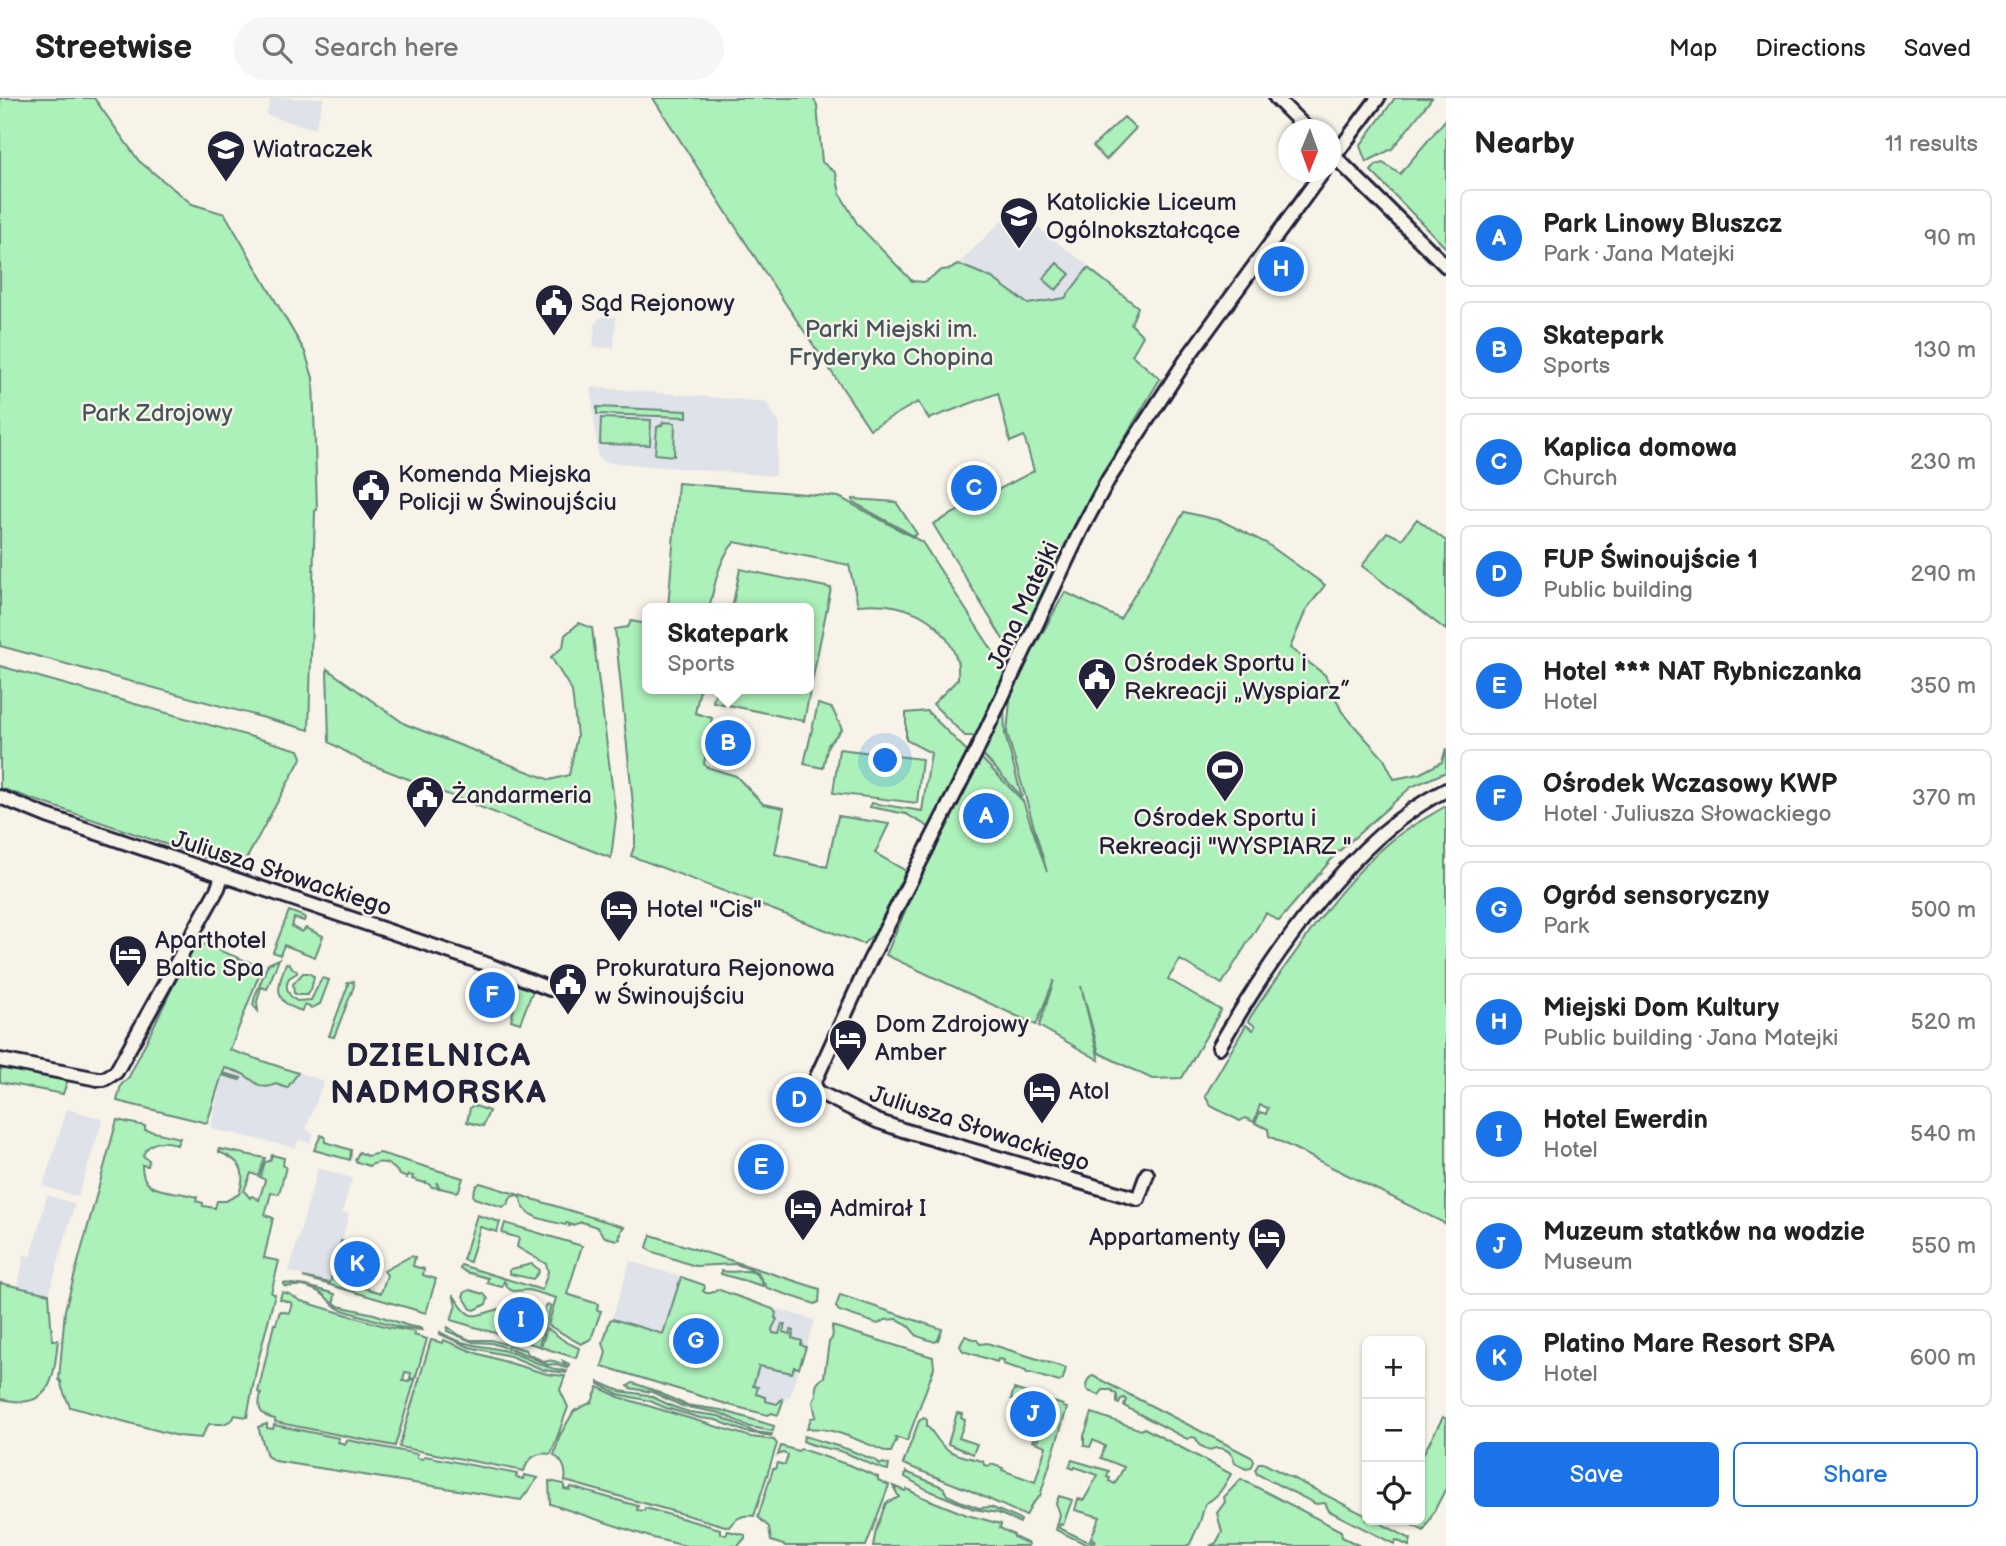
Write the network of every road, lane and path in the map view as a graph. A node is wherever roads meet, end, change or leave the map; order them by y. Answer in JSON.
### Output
{"nodes":[{"id":1,"x":1276,"y":98,"type":"edge"},
{"id":2,"x":1378,"y":98,"type":"edge"},
{"id":3,"x":1297,"y":119,"type":"edge"},
{"id":4,"x":1341,"y":145,"type":"edge"},
{"id":5,"x":1341,"y":165,"type":"edge"},
{"id":6,"x":1316,"y":182,"type":"edge"},
{"id":7,"x":1446,"y":267,"type":"edge"},
{"id":8,"x":1446,"y":790,"type":"edge"},
{"id":9,"x":0,"y":797,"type":"edge"},
{"id":10,"x":222,"y":876,"type":"junction"},
{"id":11,"x":550,"y":989,"type":"dead end"},
{"id":12,"x":1219,"y":1047,"type":"dead end"},
{"id":13,"x":0,"y":1060,"type":"edge"},
{"id":14,"x":814,"y":1087,"type":"joint"},
{"id":15,"x":1119,"y":1194,"type":"junction"}],
"edges":[{"from":1,"to":3,"type":"street"},
{"from":2,"to":4,"type":"street"},
{"from":5,"to":7,"type":"street"},
{"from":6,"to":14,"type":"street","name":"Jana Matejki"},
{"from":8,"to":12,"type":"street"},
{"from":9,"to":10,"type":"street","name":"Juliusza Słowackiego"},
{"from":10,"to":11,"type":"street","name":"Juliusza Słowackiego"},
{"from":10,"to":13,"type":"street"},
{"from":14,"to":15,"type":"street","name":"Juliusza Słowackiego"},
{"from":15,"to":15,"type":"street","name":"Juliusza Słowackiego"}]}
